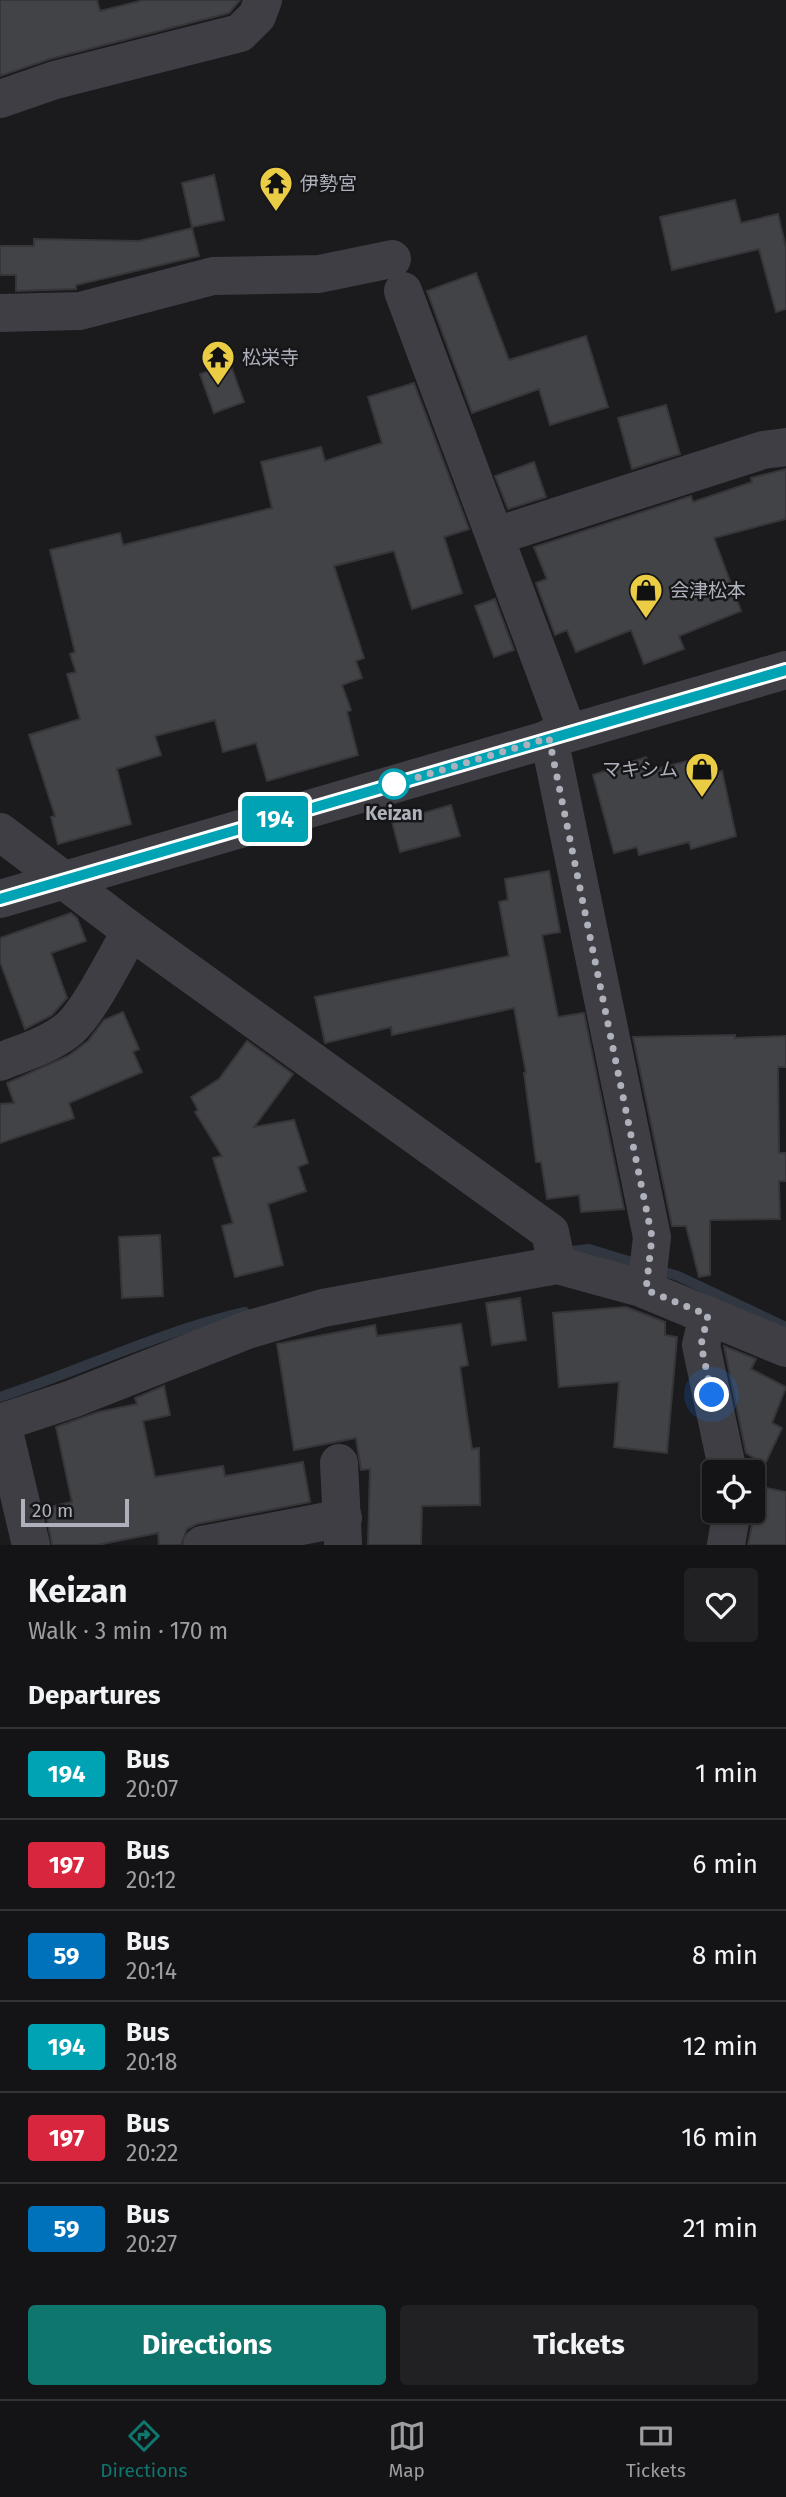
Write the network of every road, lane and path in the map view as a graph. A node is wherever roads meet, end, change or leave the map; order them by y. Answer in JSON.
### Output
{"nodes":[{"id":1,"x":263,"y":0,"type":"edge"},
{"id":2,"x":0,"y":99,"type":"edge"},
{"id":3,"x":0,"y":313,"type":"edge"},
{"id":4,"x":786,"y":447,"type":"edge"},
{"id":5,"x":496,"y":536,"type":"junction"},
{"id":6,"x":786,"y":670,"type":"edge"},
{"id":7,"x":558,"y":735,"type":"junction"},
{"id":8,"x":0,"y":832,"type":"edge"},
{"id":9,"x":64,"y":881,"type":"junction"},
{"id":10,"x":0,"y":899,"type":"edge"},
{"id":11,"x":131,"y":931,"type":"junction"},
{"id":12,"x":0,"y":1062,"type":"edge"},
{"id":13,"x":557,"y":1265,"type":"junction"},
{"id":14,"x":646,"y":1290,"type":"junction"},
{"id":15,"x":708,"y":1315,"type":"junction"},
{"id":16,"x":786,"y":1348,"type":"edge"},
{"id":17,"x":1,"y":1423,"type":"edge"},
{"id":18,"x":725,"y":1460,"type":"edge"},
{"id":19,"x":339,"y":1462,"type":"dead end"},
{"id":20,"x":730,"y":1523,"type":"edge"},
{"id":21,"x":343,"y":1531,"type":"edge"},
{"id":22,"x":31,"y":1545,"type":"edge"},
{"id":23,"x":202,"y":1545,"type":"edge"},
{"id":24,"x":726,"y":1545,"type":"edge"}],
"edges":[{"from":1,"to":2,"type":"street"},
{"from":3,"to":5,"type":"street"},
{"from":4,"to":5,"type":"street"},
{"from":5,"to":7,"type":"street"},
{"from":6,"to":7,"type":"street"},
{"from":7,"to":9,"type":"street"},
{"from":7,"to":14,"type":"street"},
{"from":8,"to":9,"type":"street"},
{"from":9,"to":10,"type":"street"},
{"from":9,"to":11,"type":"street"},
{"from":11,"to":12,"type":"street"},
{"from":11,"to":13,"type":"street"},
{"from":13,"to":14,"type":"street"},
{"from":13,"to":17,"type":"street"},
{"from":14,"to":15,"type":"street"},
{"from":15,"to":16,"type":"street"},
{"from":15,"to":18,"type":"street"},
{"from":17,"to":22,"type":"street"},
{"from":19,"to":21,"type":"street"},
{"from":20,"to":24,"type":"street"},
{"from":21,"to":23,"type":"street"}]}
